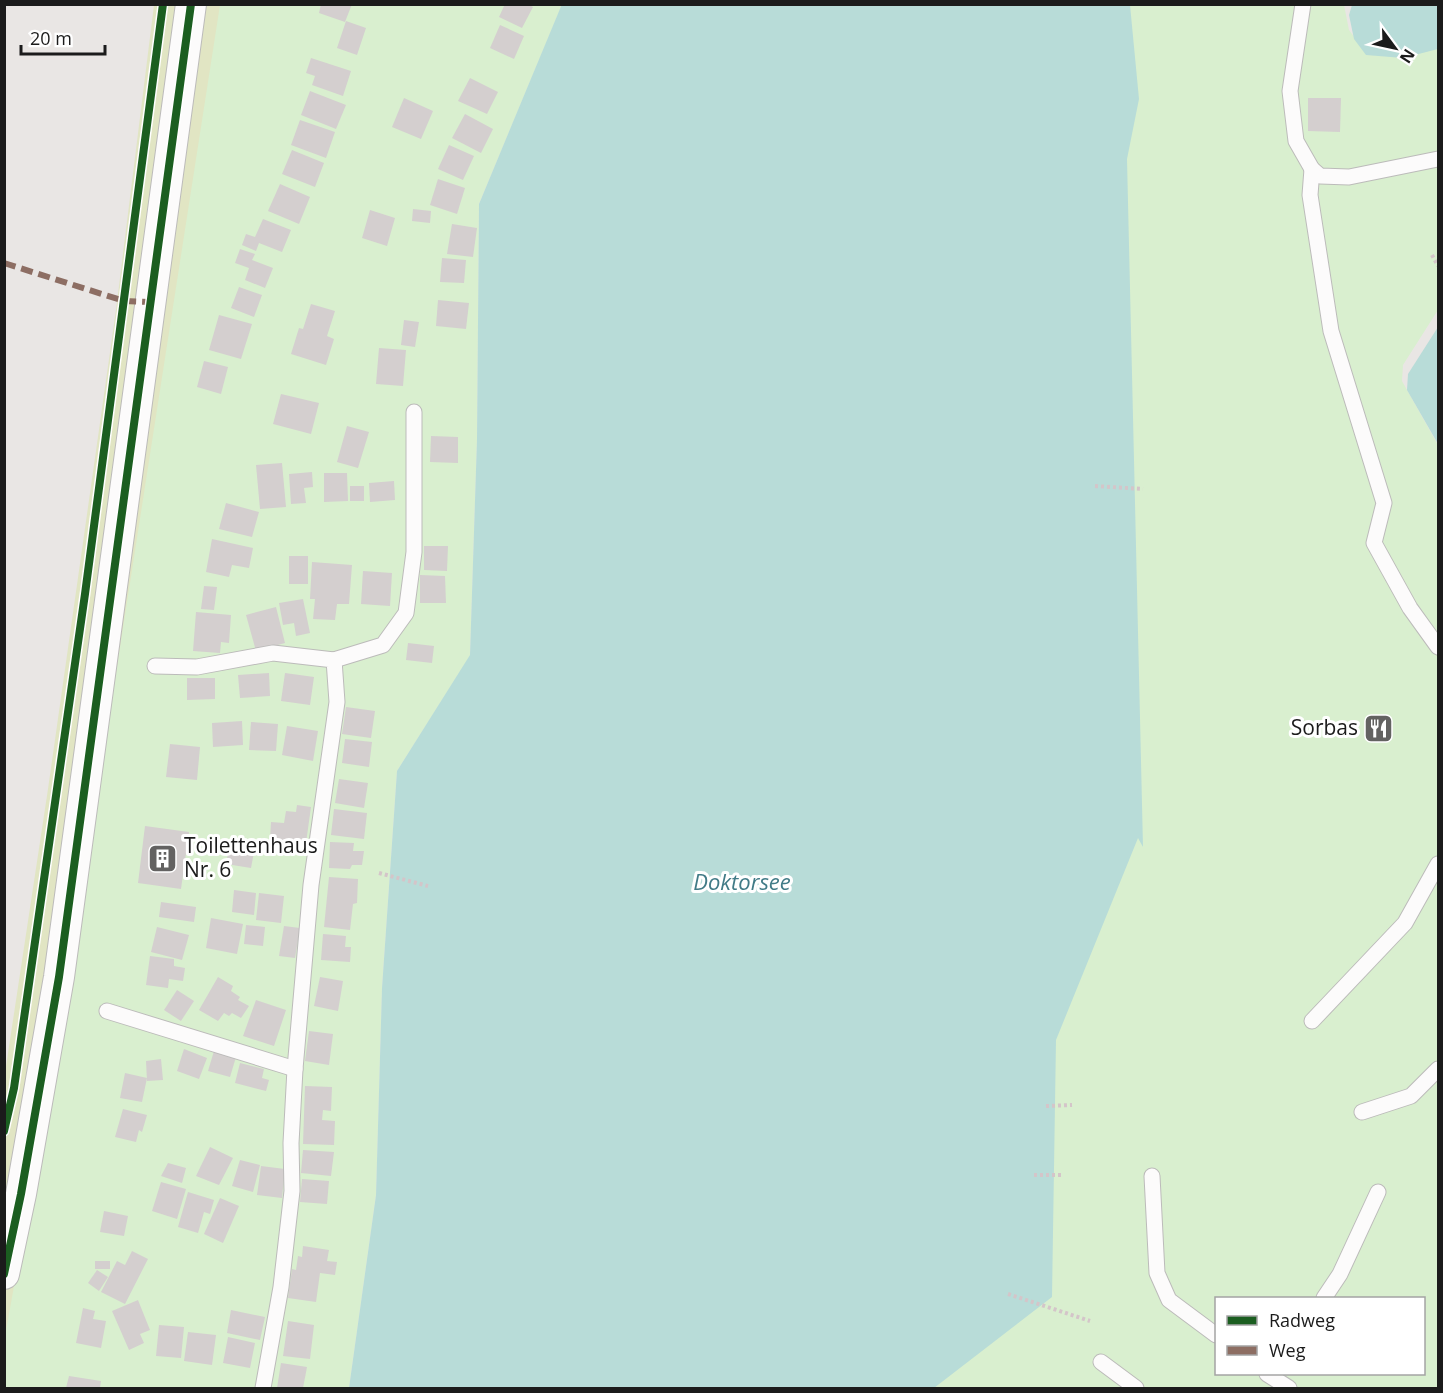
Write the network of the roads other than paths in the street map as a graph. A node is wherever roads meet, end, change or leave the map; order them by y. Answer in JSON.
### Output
{"nodes":[{"id":1,"x":191,"y":4,"type":"edge"},
{"id":2,"x":1303,"y":4,"type":"edge"},
{"id":3,"x":1438,"y":159,"type":"edge"},
{"id":4,"x":1312,"y":169,"type":"junction"},
{"id":5,"x":414,"y":412,"type":"dead end"},
{"id":6,"x":1438,"y":648,"type":"edge"},
{"id":7,"x":334,"y":660,"type":"junction"},
{"id":8,"x":155,"y":666,"type":"dead end"},
{"id":9,"x":1438,"y":864,"type":"edge"},
{"id":10,"x":107,"y":1011,"type":"dead end"},
{"id":11,"x":1312,"y":1021,"type":"dead end"},
{"id":12,"x":295,"y":1069,"type":"junction"},
{"id":13,"x":1438,"y":1069,"type":"edge"},
{"id":14,"x":1362,"y":1112,"type":"dead end"},
{"id":15,"x":1152,"y":1176,"type":"dead end"},
{"id":16,"x":1378,"y":1192,"type":"dead end"},
{"id":17,"x":4,"y":1274,"type":"edge"},
{"id":18,"x":1325,"y":1297,"type":"edge"},
{"id":19,"x":1215,"y":1334,"type":"edge"},
{"id":20,"x":1101,"y":1362,"type":"dead end"},
{"id":21,"x":1270,"y":1378,"type":"edge"},
{"id":22,"x":262,"y":1389,"type":"edge"},
{"id":23,"x":1136,"y":1389,"type":"edge"},
{"id":24,"x":1288,"y":1389,"type":"edge"}],
"edges":[{"from":1,"to":17,"type":"street"},
{"from":2,"to":4,"type":"lane"},
{"from":3,"to":4,"type":"lane"},
{"from":4,"to":6,"type":"lane"},
{"from":5,"to":7,"type":"lane"},
{"from":7,"to":8,"type":"lane"},
{"from":7,"to":12,"type":"lane"},
{"from":9,"to":11,"type":"lane"},
{"from":10,"to":12,"type":"lane"},
{"from":12,"to":22,"type":"lane"},
{"from":13,"to":14,"type":"lane"},
{"from":15,"to":19,"type":"lane"},
{"from":16,"to":18,"type":"lane"},
{"from":20,"to":23,"type":"lane"},
{"from":21,"to":24,"type":"lane"}]}
